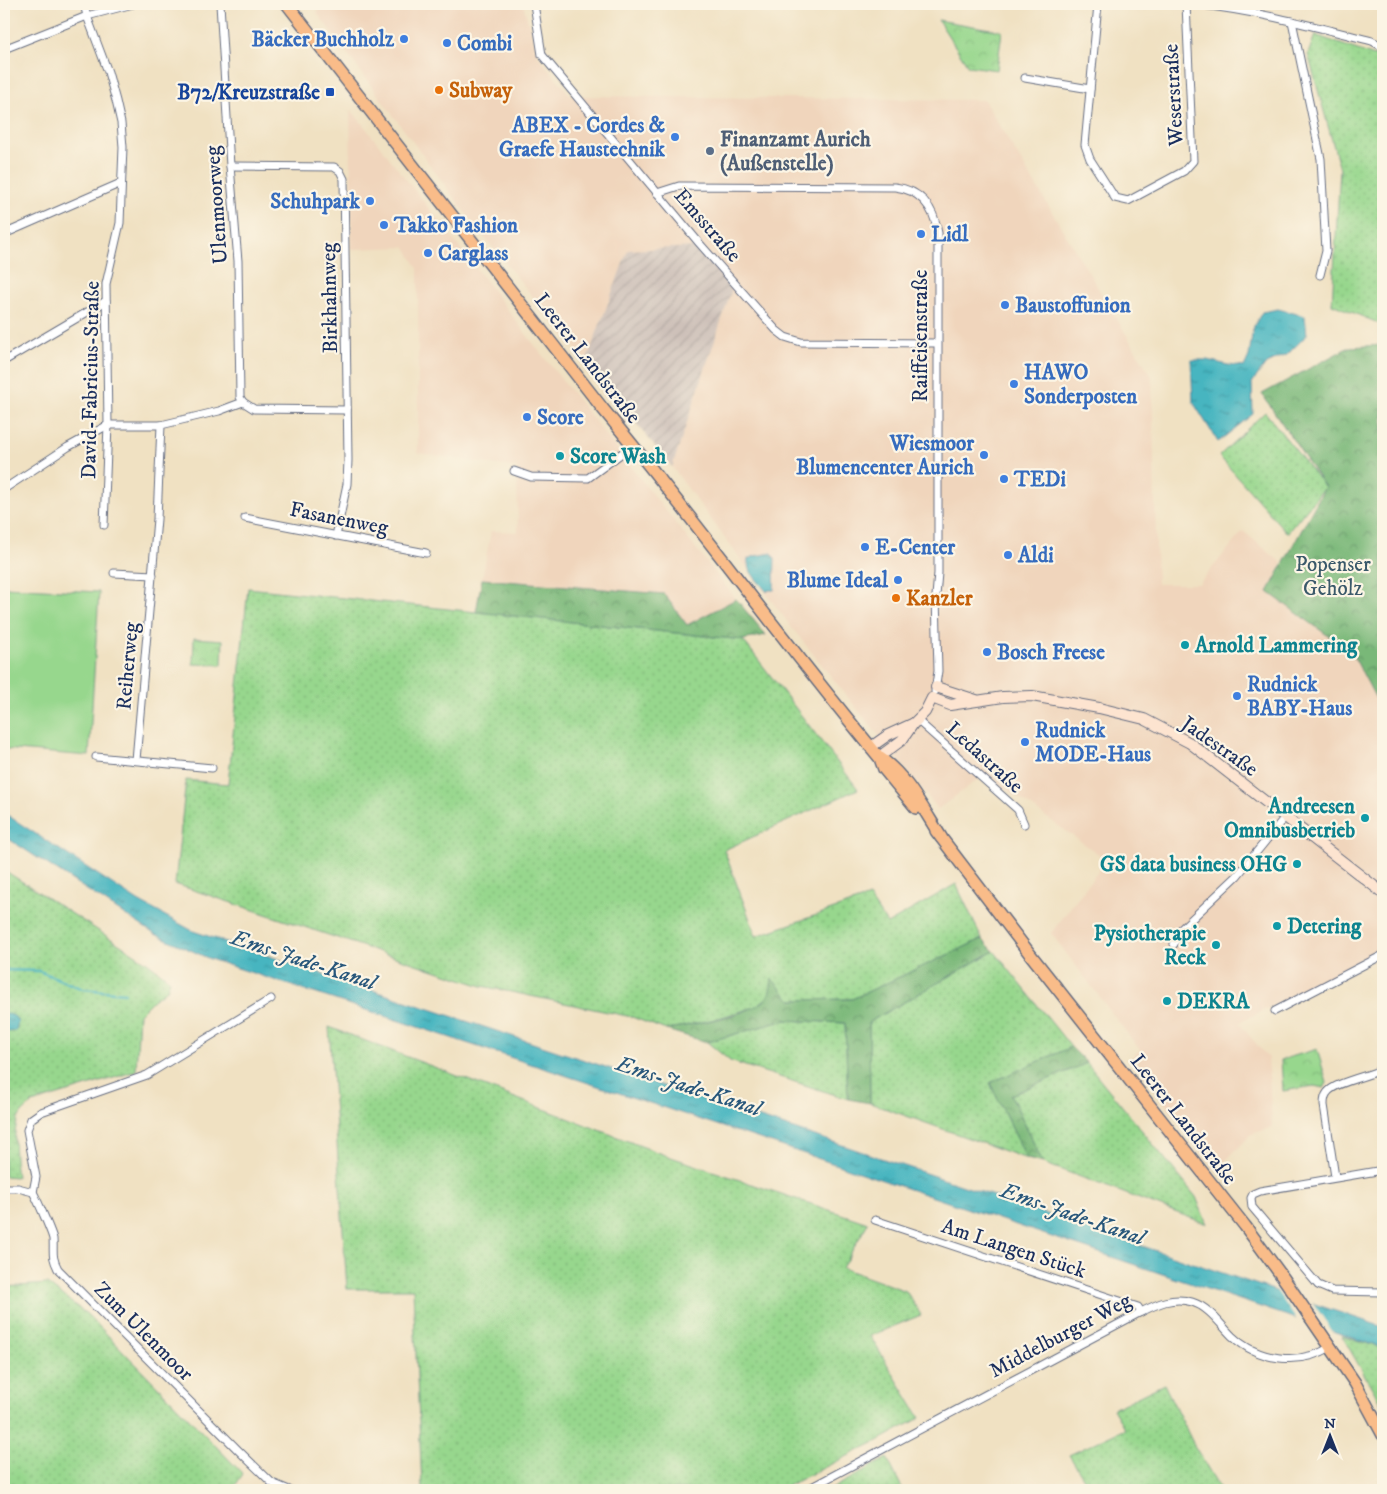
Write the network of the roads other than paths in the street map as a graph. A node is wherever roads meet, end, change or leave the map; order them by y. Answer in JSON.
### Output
{"nodes":[{"id":1,"x":84,"y":4,"type":"edge"},
{"id":2,"x":133,"y":4,"type":"edge"},
{"id":3,"x":220,"y":4,"type":"edge"},
{"id":4,"x":287,"y":4,"type":"edge"},
{"id":5,"x":534,"y":4,"type":"edge"},
{"id":6,"x":1098,"y":4,"type":"edge"},
{"id":7,"x":1186,"y":4,"type":"edge"},
{"id":8,"x":1193,"y":4,"type":"edge"},
{"id":9,"x":1211,"y":5,"type":"edge"},
{"id":10,"x":87,"y":16,"type":"junction"},
{"id":11,"x":1292,"y":21,"type":"junction"},
{"id":12,"x":1383,"y":47,"type":"edge"},
{"id":13,"x":4,"y":49,"type":"edge"},
{"id":14,"x":1025,"y":78,"type":"dead end"},
{"id":15,"x":1090,"y":89,"type":"junction"},
{"id":16,"x":230,"y":166,"type":"junction"},
{"id":17,"x":121,"y":182,"type":"junction"},
{"id":18,"x":657,"y":193,"type":"junction"},
{"id":19,"x":4,"y":234,"type":"edge"},
{"id":20,"x":1320,"y":275,"type":"dead end"},
{"id":21,"x":106,"y":301,"type":"junction"},
{"id":22,"x":937,"y":343,"type":"junction"},
{"id":23,"x":4,"y":361,"type":"edge"},
{"id":24,"x":243,"y":402,"type":"junction"},
{"id":25,"x":347,"y":410,"type":"junction"},
{"id":26,"x":108,"y":425,"type":"junction"},
{"id":27,"x":161,"y":425,"type":"junction"},
{"id":28,"x":633,"y":445,"type":"junction"},
{"id":29,"x":514,"y":471,"type":"dead end"},
{"id":30,"x":4,"y":489,"type":"edge"},
{"id":31,"x":245,"y":518,"type":"dead end"},
{"id":32,"x":104,"y":525,"type":"dead end"},
{"id":33,"x":336,"y":536,"type":"junction"},
{"id":34,"x":426,"y":553,"type":"dead end"},
{"id":35,"x":114,"y":573,"type":"dead end"},
{"id":36,"x":153,"y":575,"type":"junction"},
{"id":37,"x":934,"y":692,"type":"junction"},
{"id":38,"x":915,"y":722,"type":"junction"},
{"id":39,"x":871,"y":747,"type":"junction"},
{"id":40,"x":96,"y":756,"type":"dead end"},
{"id":41,"x":879,"y":757,"type":"junction"},
{"id":42,"x":136,"y":760,"type":"junction"},
{"id":43,"x":212,"y":768,"type":"dead end"},
{"id":44,"x":1285,"y":817,"type":"junction"},
{"id":45,"x":1024,"y":824,"type":"dead end"},
{"id":46,"x":1383,"y":893,"type":"edge"},
{"id":47,"x":1174,"y":944,"type":"dead end"},
{"id":48,"x":1383,"y":955,"type":"edge"},
{"id":49,"x":271,"y":999,"type":"dead end"},
{"id":50,"x":1275,"y":1011,"type":"dead end"},
{"id":51,"x":1383,"y":1069,"type":"edge"},
{"id":52,"x":1383,"y":1170,"type":"edge"},
{"id":53,"x":1335,"y":1177,"type":"junction"},
{"id":54,"x":4,"y":1188,"type":"edge"},
{"id":55,"x":33,"y":1192,"type":"junction"},
{"id":56,"x":875,"y":1220,"type":"dead end"},
{"id":57,"x":1383,"y":1292,"type":"edge"},
{"id":58,"x":1141,"y":1312,"type":"junction"},
{"id":59,"x":1330,"y":1345,"type":"junction"},
{"id":60,"x":1383,"y":1435,"type":"edge"},
{"id":61,"x":289,"y":1490,"type":"edge"},
{"id":62,"x":806,"y":1490,"type":"edge"}],
"edges":[{"from":1,"to":10,"type":"street","name":"David-Fabricius-Straße"},
{"from":2,"to":10,"type":"street"},
{"from":3,"to":16,"type":"street","name":"Ulenmoorweg"},
{"from":4,"to":28,"type":"main road","name":"Leerer Landstraße"},
{"from":5,"to":18,"type":"street","name":"Emsstraße"},
{"from":6,"to":15,"type":"street","name":"Weserstraße"},
{"from":7,"to":15,"type":"street","name":"Weserstraße"},
{"from":8,"to":9,"type":"street"},
{"from":9,"to":11,"type":"street"},
{"from":10,"to":13,"type":"street"},
{"from":10,"to":17,"type":"street","name":"David-Fabricius-Straße"},
{"from":11,"to":12,"type":"street"},
{"from":11,"to":20,"type":"street"},
{"from":14,"to":15,"type":"street"},
{"from":16,"to":24,"type":"street","name":"Ulenmoorweg"},
{"from":16,"to":25,"type":"street","name":"Birkhahnweg"},
{"from":17,"to":19,"type":"street"},
{"from":17,"to":21,"type":"street","name":"David-Fabricius-Straße"},
{"from":18,"to":22,"type":"street","name":"Emsstraße"},
{"from":18,"to":22,"type":"street","name":"Raiffeisenstraße"},
{"from":21,"to":23,"type":"street"},
{"from":21,"to":26,"type":"street","name":"David-Fabricius-Straße"},
{"from":22,"to":37,"type":"street","name":"Raiffeisenstraße"},
{"from":24,"to":25,"type":"street"},
{"from":24,"to":27,"type":"street"},
{"from":25,"to":33,"type":"street","name":"Birkhahnweg"},
{"from":26,"to":27,"type":"street"},
{"from":26,"to":30,"type":"street"},
{"from":26,"to":32,"type":"street","name":"David-Fabricius-Straße"},
{"from":27,"to":36,"type":"street","name":"Reiherweg"},
{"from":28,"to":29,"type":"street"},
{"from":28,"to":39,"type":"main road","name":"Leerer Landstraße"},
{"from":31,"to":33,"type":"street","name":"Fasanenweg"},
{"from":33,"to":34,"type":"street","name":"Fasanenweg"},
{"from":35,"to":36,"type":"street"},
{"from":36,"to":42,"type":"street","name":"Reiherweg"},
{"from":37,"to":38,"type":"street"},
{"from":37,"to":44,"type":"street","name":"Jadestraße"},
{"from":38,"to":39,"type":"street"},
{"from":38,"to":41,"type":"street"},
{"from":38,"to":45,"type":"street","name":"Ledastraße"},
{"from":39,"to":41,"type":"main road","name":"Leerer Landstraße"},
{"from":40,"to":42,"type":"street"},
{"from":41,"to":59,"type":"main road","name":"Leerer Landstraße"},
{"from":42,"to":43,"type":"street"},
{"from":44,"to":46,"type":"street","name":"Jadestraße"},
{"from":44,"to":47,"type":"street"},
{"from":48,"to":50,"type":"street"},
{"from":49,"to":55,"type":"street"},
{"from":51,"to":53,"type":"street"},
{"from":52,"to":53,"type":"street"},
{"from":53,"to":57,"type":"street"},
{"from":54,"to":55,"type":"street"},
{"from":55,"to":61,"type":"street","name":"Zum Ulenmoor"},
{"from":56,"to":58,"type":"street","name":"Am Langen Stück"},
{"from":58,"to":59,"type":"street","name":"Middelburger Weg"},
{"from":58,"to":62,"type":"street","name":"Middelburger Weg"},
{"from":59,"to":60,"type":"main road","name":"Leerer Landstraße"}]}
